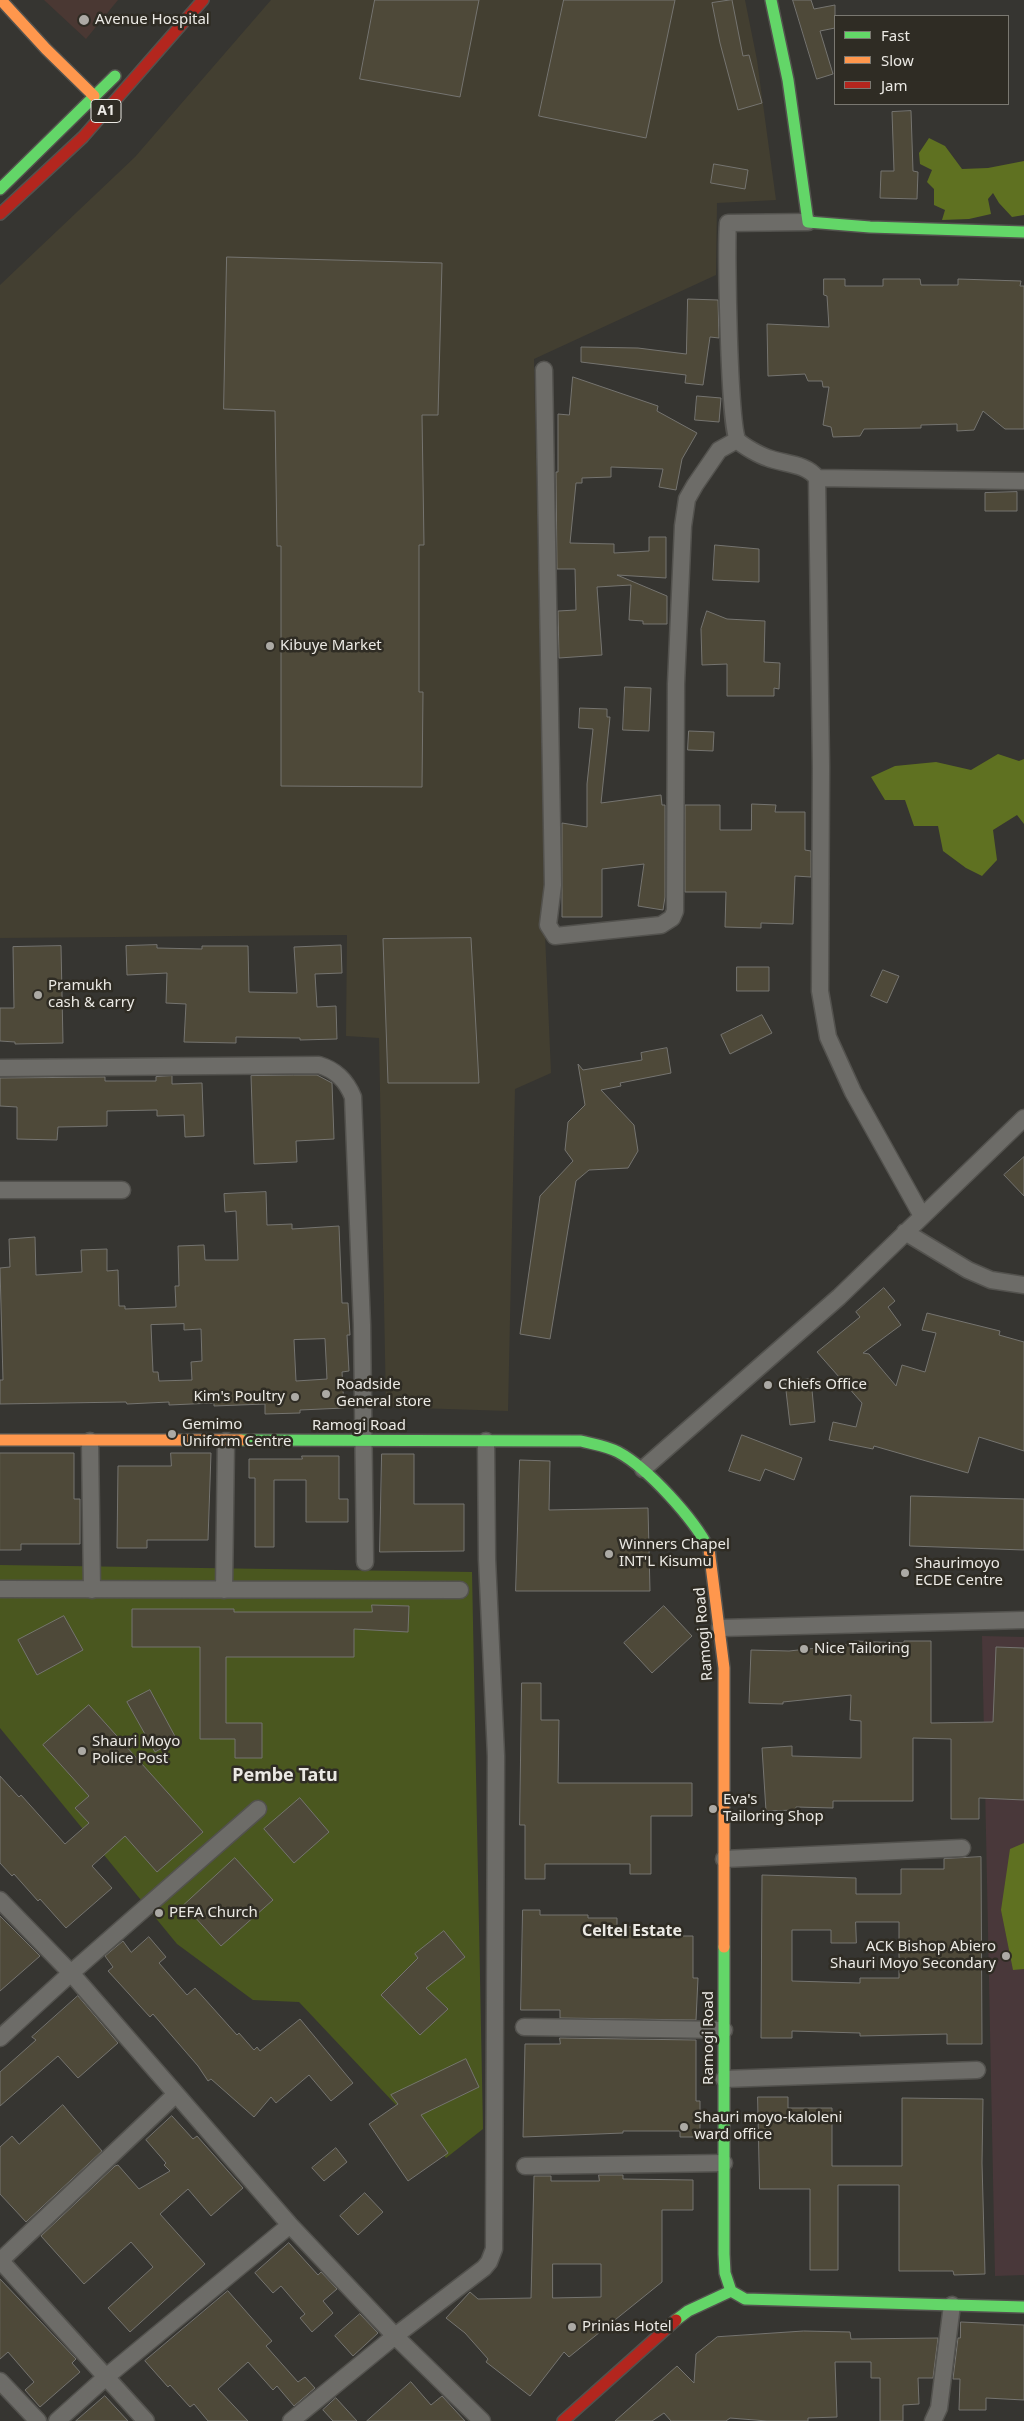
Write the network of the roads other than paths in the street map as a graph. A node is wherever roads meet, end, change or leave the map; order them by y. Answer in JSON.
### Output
{"nodes":[{"id":1,"x":1,"y":0,"type":"edge"},
{"id":2,"x":202,"y":0,"type":"edge"},
{"id":3,"x":771,"y":0,"type":"edge"},
{"id":4,"x":126,"y":64,"type":"dead end"},
{"id":5,"x":94,"y":96,"type":"junction"},
{"id":6,"x":0,"y":189,"type":"edge"},
{"id":7,"x":0,"y":214,"type":"edge"},
{"id":8,"x":808,"y":222,"type":"junction"},
{"id":9,"x":1024,"y":232,"type":"edge"},
{"id":10,"x":544,"y":370,"type":"dead end"},
{"id":11,"x":737,"y":440,"type":"junction"},
{"id":12,"x":817,"y":478,"type":"junction"},
{"id":13,"x":1024,"y":481,"type":"edge"},
{"id":14,"x":0,"y":1068,"type":"edge"},
{"id":15,"x":1024,"y":1118,"type":"edge"},
{"id":16,"x":0,"y":1190,"type":"edge"},
{"id":17,"x":122,"y":1190,"type":"dead end"},
{"id":18,"x":922,"y":1216,"type":"junction"},
{"id":19,"x":906,"y":1232,"type":"junction"},
{"id":20,"x":1024,"y":1285,"type":"edge"},
{"id":21,"x":0,"y":1440,"type":"edge"},
{"id":22,"x":90,"y":1441,"type":"junction"},
{"id":23,"x":226,"y":1441,"type":"junction"},
{"id":24,"x":362,"y":1441,"type":"junction"},
{"id":25,"x":486,"y":1441,"type":"junction"},
{"id":26,"x":643,"y":1468,"type":"junction"},
{"id":27,"x":366,"y":1562,"type":"dead end"},
{"id":28,"x":0,"y":1589,"type":"edge"},
{"id":29,"x":92,"y":1590,"type":"junction"},
{"id":30,"x":224,"y":1590,"type":"junction"},
{"id":31,"x":460,"y":1590,"type":"dead end"},
{"id":32,"x":1024,"y":1620,"type":"edge"},
{"id":33,"x":720,"y":1628,"type":"junction"},
{"id":34,"x":258,"y":1809,"type":"dead end"},
{"id":35,"x":962,"y":1848,"type":"dead end"},
{"id":36,"x":724,"y":1859,"type":"junction"},
{"id":37,"x":0,"y":1900,"type":"edge"},
{"id":38,"x":71,"y":1973,"type":"junction"},
{"id":39,"x":524,"y":2027,"type":"dead end"},
{"id":40,"x":724,"y":2030,"type":"junction"},
{"id":41,"x":0,"y":2038,"type":"edge"},
{"id":42,"x":977,"y":2070,"type":"dead end"},
{"id":43,"x":724,"y":2079,"type":"junction"},
{"id":44,"x":176,"y":2094,"type":"junction"},
{"id":45,"x":724,"y":2163,"type":"junction"},
{"id":46,"x":525,"y":2166,"type":"dead end"},
{"id":47,"x":290,"y":2225,"type":"junction"},
{"id":48,"x":0,"y":2260,"type":"edge"},
{"id":49,"x":731,"y":2291,"type":"junction"},
{"id":50,"x":952,"y":2305,"type":"junction"},
{"id":51,"x":1024,"y":2307,"type":"edge"},
{"id":52,"x":395,"y":2336,"type":"junction"},
{"id":53,"x":106,"y":2377,"type":"junction"},
{"id":54,"x":0,"y":2381,"type":"edge"},
{"id":55,"x":38,"y":2421,"type":"edge"},
{"id":56,"x":57,"y":2421,"type":"edge"},
{"id":57,"x":146,"y":2421,"type":"edge"},
{"id":58,"x":291,"y":2421,"type":"edge"},
{"id":59,"x":482,"y":2421,"type":"edge"},
{"id":60,"x":563,"y":2421,"type":"edge"},
{"id":61,"x":933,"y":2421,"type":"edge"}],
"edges":[{"from":1,"to":5,"type":"main road"},
{"from":2,"to":7,"type":"main road","number":"A1"},
{"from":3,"to":8,"type":"main road"},
{"from":4,"to":5,"type":"main road","number":"A1"},
{"from":5,"to":6,"type":"main road","number":"A1"},
{"from":8,"to":9,"type":"main road"},
{"from":8,"to":11,"type":"street"},
{"from":10,"to":11,"type":"street"},
{"from":11,"to":12,"type":"street"},
{"from":12,"to":13,"type":"street"},
{"from":12,"to":18,"type":"street"},
{"from":14,"to":24,"type":"street"},
{"from":15,"to":18,"type":"street"},
{"from":16,"to":17,"type":"street"},
{"from":18,"to":19,"type":"street"},
{"from":19,"to":20,"type":"street"},
{"from":19,"to":26,"type":"street"},
{"from":21,"to":22,"type":"main road","name":"Ramogi Road"},
{"from":22,"to":23,"type":"main road","name":"Ramogi Road"},
{"from":22,"to":29,"type":"street"},
{"from":23,"to":24,"type":"main road","name":"Ramogi Road"},
{"from":23,"to":30,"type":"street"},
{"from":24,"to":25,"type":"main road","name":"Ramogi Road"},
{"from":24,"to":27,"type":"street"},
{"from":25,"to":26,"type":"main road","name":"Ramogi Road"},
{"from":25,"to":52,"type":"street"},
{"from":26,"to":33,"type":"main road","name":"Ramogi Road"},
{"from":28,"to":29,"type":"street"},
{"from":29,"to":30,"type":"street"},
{"from":30,"to":31,"type":"street"},
{"from":32,"to":33,"type":"street"},
{"from":33,"to":36,"type":"main road","name":"Ramogi Road"},
{"from":34,"to":38,"type":"street"},
{"from":35,"to":36,"type":"street"},
{"from":36,"to":40,"type":"main road","name":"Ramogi Road"},
{"from":37,"to":38,"type":"street"},
{"from":38,"to":41,"type":"street"},
{"from":38,"to":44,"type":"street"},
{"from":39,"to":40,"type":"street"},
{"from":40,"to":43,"type":"main road","name":"Ramogi Road"},
{"from":42,"to":43,"type":"street"},
{"from":43,"to":45,"type":"main road","name":"Ramogi Road"},
{"from":44,"to":47,"type":"street"},
{"from":44,"to":48,"type":"street"},
{"from":45,"to":46,"type":"street"},
{"from":45,"to":49,"type":"main road","name":"Ramogi Road"},
{"from":47,"to":52,"type":"street"},
{"from":47,"to":53,"type":"street"},
{"from":48,"to":53,"type":"street"},
{"from":49,"to":50,"type":"main road"},
{"from":49,"to":60,"type":"main road"},
{"from":50,"to":51,"type":"main road"},
{"from":50,"to":61,"type":"street"},
{"from":52,"to":58,"type":"street"},
{"from":52,"to":59,"type":"street"},
{"from":53,"to":56,"type":"street"},
{"from":53,"to":57,"type":"street"},
{"from":54,"to":55,"type":"street"}]}
